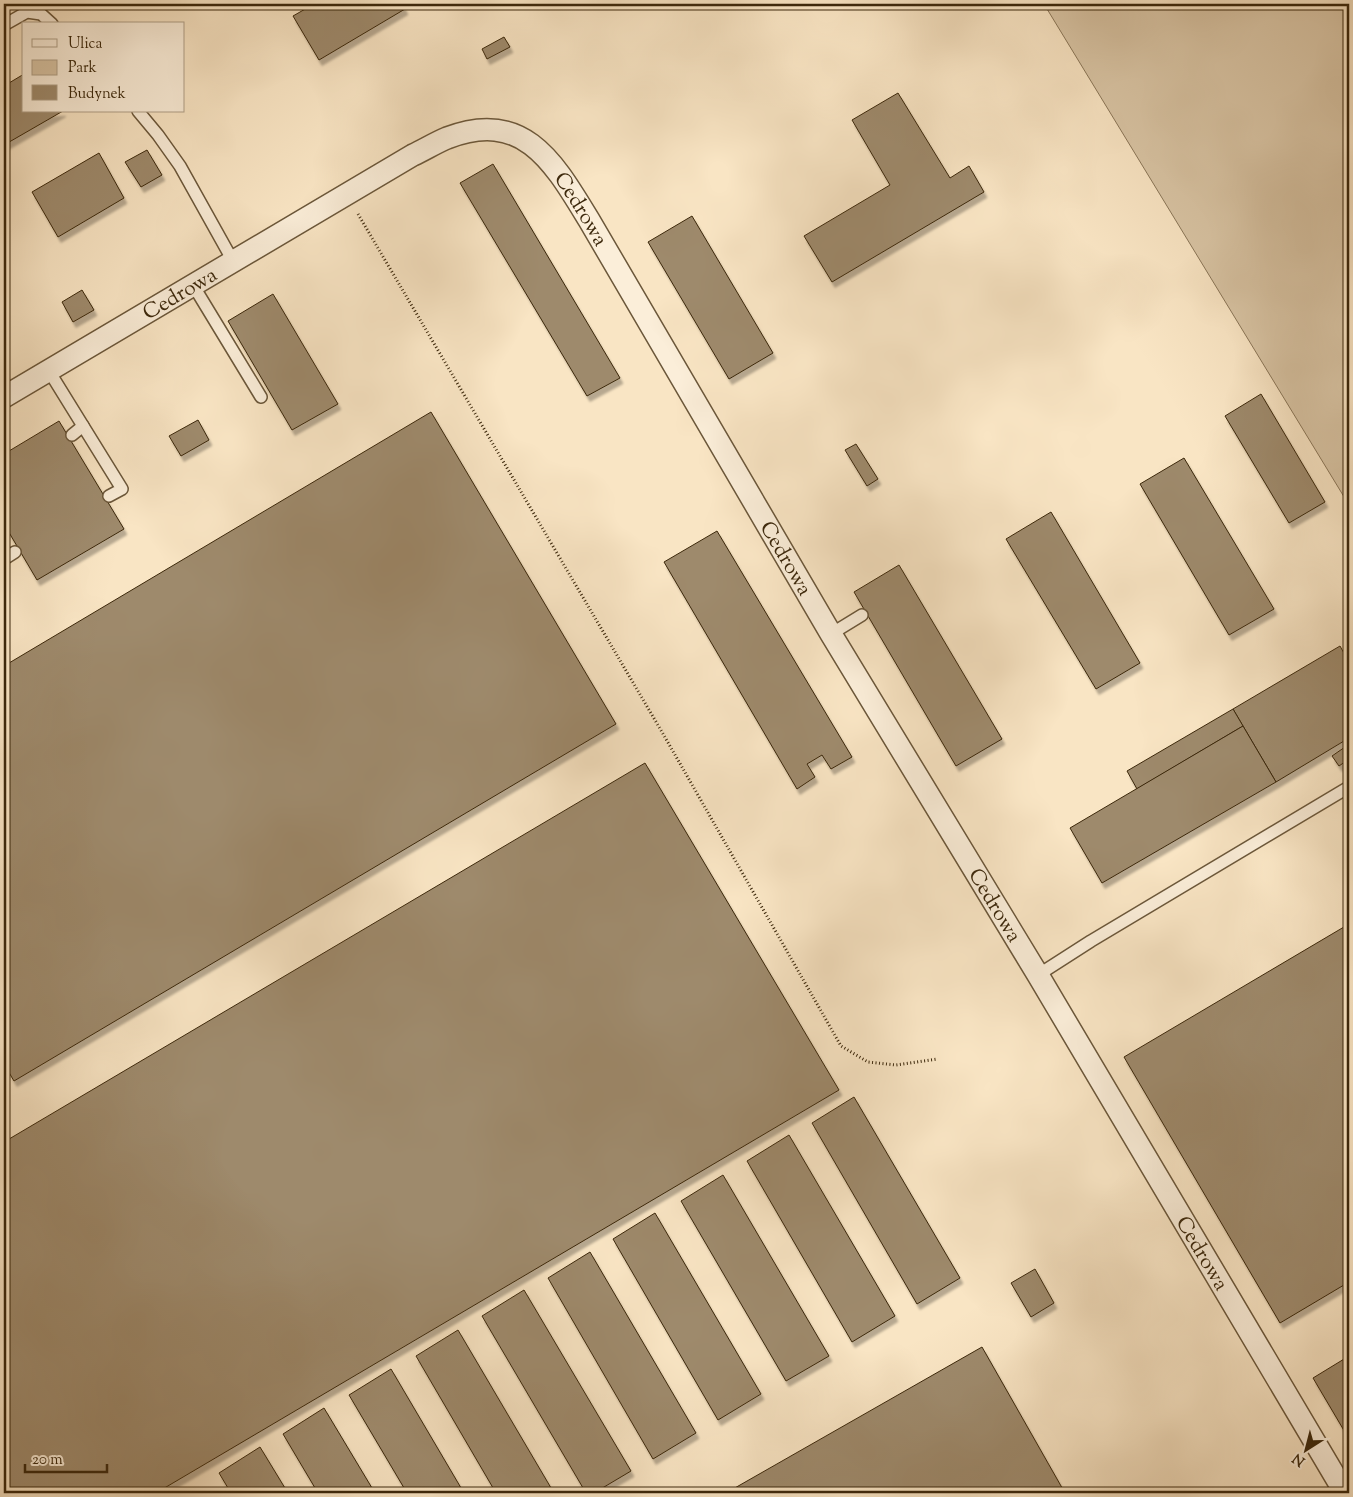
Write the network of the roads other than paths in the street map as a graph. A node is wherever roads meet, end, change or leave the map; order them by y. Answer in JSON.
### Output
{"nodes":[{"id":1,"x":50,"y":22,"type":"edge"},
{"id":2,"x":4,"y":25,"type":"edge"},
{"id":3,"x":139,"y":112,"type":"edge"},
{"id":4,"x":233,"y":261,"type":"junction"},
{"id":5,"x":193,"y":285,"type":"junction"},
{"id":6,"x":48,"y":371,"type":"junction"},
{"id":7,"x":261,"y":396,"type":"dead end"},
{"id":8,"x":4,"y":397,"type":"edge"},
{"id":9,"x":84,"y":426,"type":"junction"},
{"id":10,"x":72,"y":435,"type":"dead end"},
{"id":11,"x":109,"y":496,"type":"dead end"},
{"id":12,"x":15,"y":552,"type":"dead end"},
{"id":13,"x":4,"y":559,"type":"edge"},
{"id":14,"x":862,"y":615,"type":"dead end"},
{"id":15,"x":831,"y":634,"type":"junction"},
{"id":16,"x":1349,"y":787,"type":"edge"},
{"id":17,"x":1038,"y":974,"type":"junction"},
{"id":18,"x":1345,"y":1493,"type":"edge"}],
"edges":[{"from":1,"to":2,"type":"lane"},
{"from":3,"to":4,"type":"lane"},
{"from":4,"to":5,"type":"street","name":"Cedrowa"},
{"from":4,"to":15,"type":"street","name":"Cedrowa"},
{"from":5,"to":6,"type":"street","name":"Cedrowa"},
{"from":5,"to":7,"type":"lane"},
{"from":6,"to":8,"type":"street","name":"Cedrowa"},
{"from":6,"to":9,"type":"lane"},
{"from":9,"to":10,"type":"lane"},
{"from":9,"to":11,"type":"lane"},
{"from":12,"to":13,"type":"lane"},
{"from":14,"to":15,"type":"lane"},
{"from":15,"to":17,"type":"street","name":"Cedrowa"},
{"from":16,"to":17,"type":"lane"},
{"from":17,"to":18,"type":"street","name":"Cedrowa"}]}
